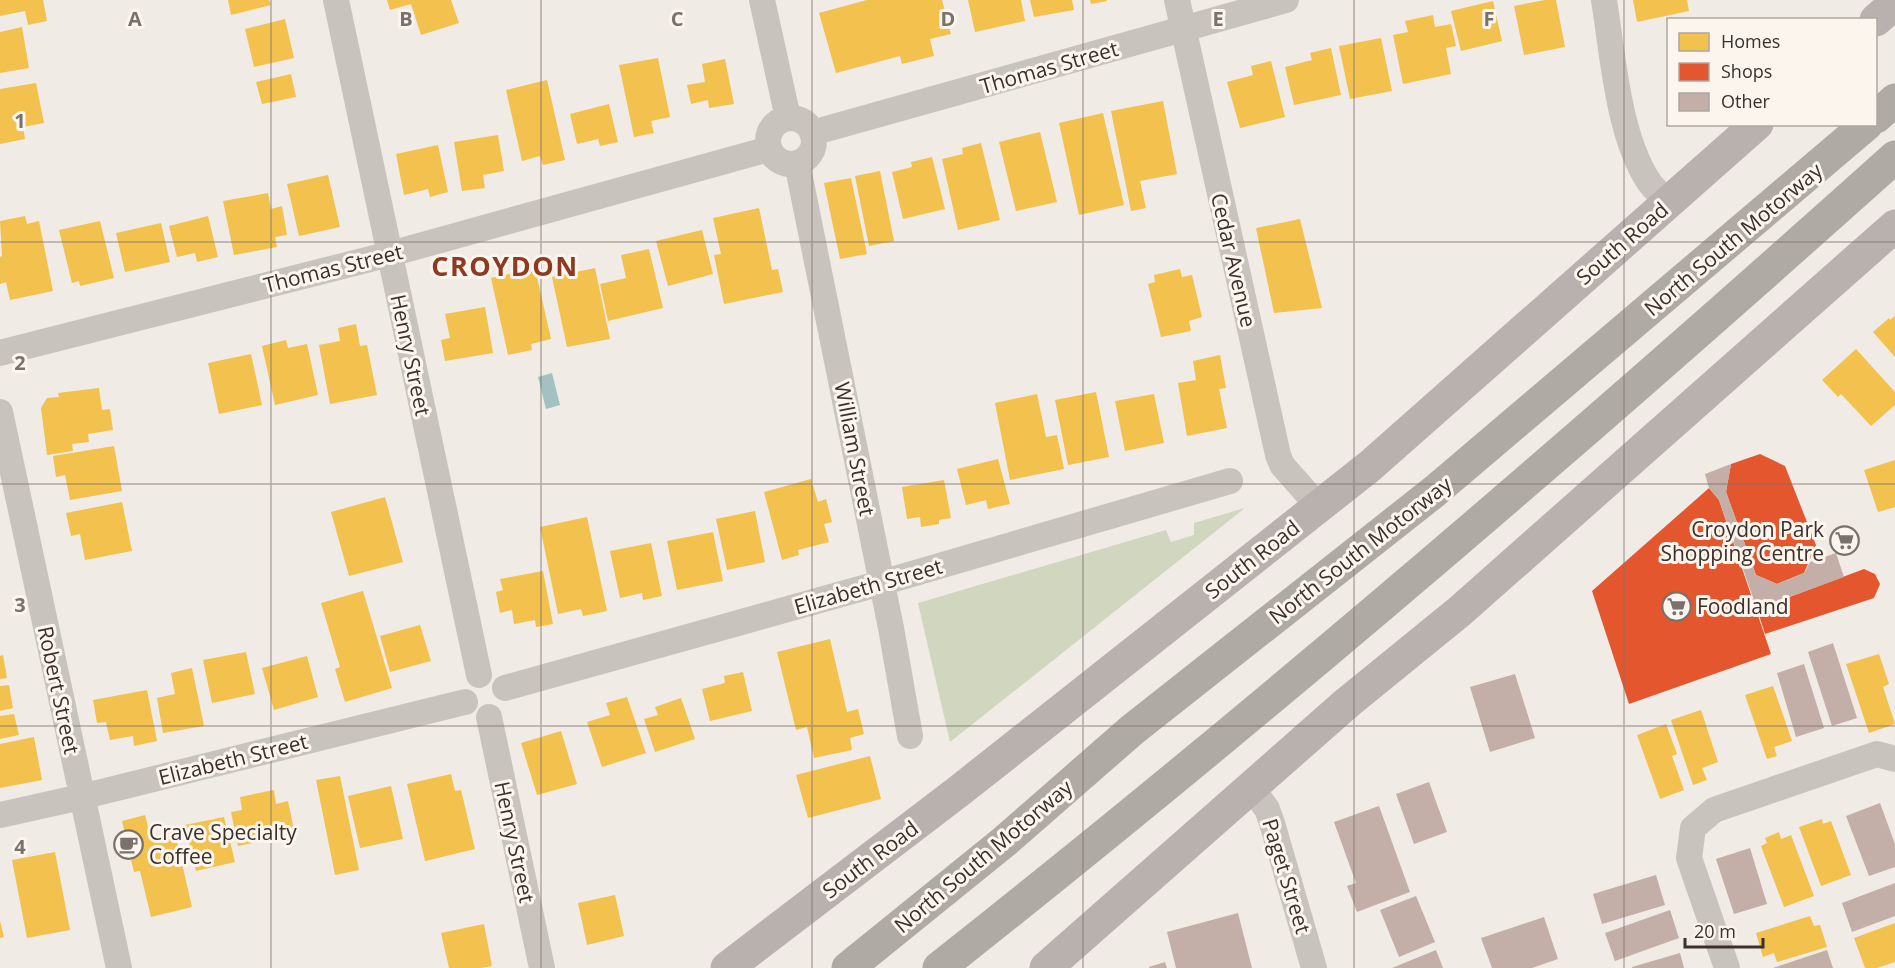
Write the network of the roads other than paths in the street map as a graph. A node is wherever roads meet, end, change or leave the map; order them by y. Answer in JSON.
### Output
{"nodes":[{"id":1,"x":336,"y":0,"type":"edge"},
{"id":2,"x":762,"y":0,"type":"edge"},
{"id":3,"x":1177,"y":0,"type":"edge"},
{"id":4,"x":1286,"y":0,"type":"edge"},
{"id":5,"x":1604,"y":0,"type":"edge"},
{"id":6,"x":1895,"y":3,"type":"edge"},
{"id":7,"x":1877,"y":18,"type":"edge"},
{"id":8,"x":1184,"y":30,"type":"junction"},
{"id":9,"x":1895,"y":100,"type":"edge"},
{"id":10,"x":1877,"y":115,"type":"edge"},
{"id":11,"x":788,"y":118,"type":"junction"},
{"id":12,"x":1755,"y":126,"type":"edge"},
{"id":13,"x":1865,"y":126,"type":"edge"},
{"id":14,"x":812,"y":133,"type":"junction"},
{"id":15,"x":769,"y":149,"type":"junction"},
{"id":16,"x":1895,"y":157,"type":"edge"},
{"id":17,"x":797,"y":163,"type":"junction"},
{"id":18,"x":1668,"y":203,"type":"junction"},
{"id":19,"x":1895,"y":226,"type":"edge"},
{"id":20,"x":390,"y":254,"type":"junction"},
{"id":21,"x":0,"y":353,"type":"edge"},
{"id":22,"x":0,"y":412,"type":"edge"},
{"id":23,"x":1230,"y":482,"type":"dead end"},
{"id":24,"x":1318,"y":507,"type":"junction"},
{"id":25,"x":881,"y":583,"type":"junction"},
{"id":26,"x":478,"y":675,"type":"junction"},
{"id":27,"x":505,"y":688,"type":"junction"},
{"id":28,"x":465,"y":702,"type":"junction"},
{"id":29,"x":489,"y":717,"type":"junction"},
{"id":30,"x":910,"y":736,"type":"dead end"},
{"id":31,"x":1895,"y":759,"type":"edge"},
{"id":32,"x":1251,"y":787,"type":"junction"},
{"id":33,"x":81,"y":797,"type":"junction"},
{"id":34,"x":0,"y":815,"type":"edge"},
{"id":35,"x":1050,"y":881,"type":"junction"},
{"id":36,"x":119,"y":968,"type":"edge"},
{"id":37,"x":542,"y":968,"type":"edge"},
{"id":38,"x":727,"y":968,"type":"edge"},
{"id":39,"x":848,"y":968,"type":"edge"},
{"id":40,"x":939,"y":968,"type":"edge"},
{"id":41,"x":974,"y":968,"type":"edge"},
{"id":42,"x":1046,"y":968,"type":"edge"},
{"id":43,"x":1314,"y":968,"type":"edge"},
{"id":44,"x":1727,"y":968,"type":"edge"}],
"edges":[{"from":1,"to":20,"type":"street","name":"Henry Street"},
{"from":2,"to":11,"type":"street"},
{"from":3,"to":8,"type":"street","name":"Cedar Avenue"},
{"from":4,"to":8,"type":"street","name":"Thomas Street"},
{"from":5,"to":18,"type":"street"},
{"from":6,"to":7,"type":"main road"},
{"from":8,"to":14,"type":"street","name":"Thomas Street"},
{"from":8,"to":24,"type":"street","name":"Cedar Avenue"},
{"from":9,"to":10,"type":"highway"},
{"from":11,"to":14,"type":"street"},
{"from":11,"to":15,"type":"street"},
{"from":12,"to":18,"type":"main road","name":"South Road"},
{"from":13,"to":39,"type":"highway","name":"North South Motorway"},
{"from":14,"to":17,"type":"street"},
{"from":15,"to":17,"type":"street"},
{"from":15,"to":20,"type":"street","name":"Thomas Street"},
{"from":16,"to":35,"type":"highway","name":"North South Motorway"},
{"from":17,"to":25,"type":"street","name":"William Street"},
{"from":18,"to":24,"type":"main road","name":"South Road"},
{"from":19,"to":32,"type":"main road"},
{"from":20,"to":21,"type":"street","name":"Thomas Street"},
{"from":20,"to":26,"type":"street","name":"Henry Street"},
{"from":22,"to":33,"type":"street","name":"Robert Street"},
{"from":23,"to":25,"type":"street","name":"Elizabeth Street"},
{"from":24,"to":38,"type":"main road","name":"South Road"},
{"from":25,"to":27,"type":"street","name":"Elizabeth Street"},
{"from":25,"to":30,"type":"street","name":"William Street"},
{"from":26,"to":27,"type":"street"},
{"from":26,"to":28,"type":"street"},
{"from":27,"to":29,"type":"street"},
{"from":28,"to":29,"type":"street"},
{"from":28,"to":33,"type":"street","name":"Elizabeth Street"},
{"from":29,"to":37,"type":"street","name":"Henry Street"},
{"from":31,"to":44,"type":"street"},
{"from":32,"to":42,"type":"main road"},
{"from":32,"to":43,"type":"street","name":"Paget Street"},
{"from":33,"to":34,"type":"street","name":"Elizabeth Street"},
{"from":33,"to":36,"type":"street","name":"Robert Street"},
{"from":35,"to":40,"type":"highway","name":"North South Motorway"},
{"from":35,"to":41,"type":"highway"}]}
